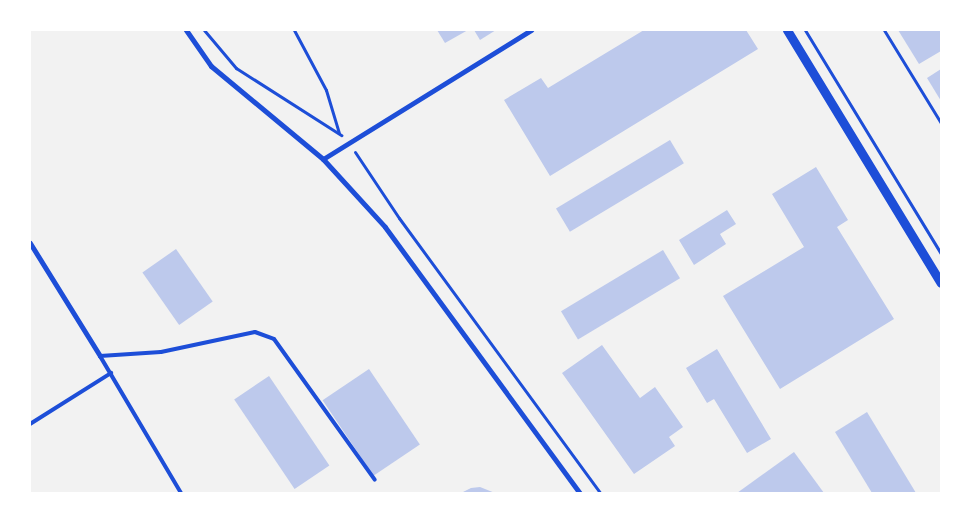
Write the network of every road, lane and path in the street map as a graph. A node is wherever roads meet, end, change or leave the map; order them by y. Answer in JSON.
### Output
{"nodes":[{"id":1,"x":186,"y":30,"type":"edge"},
{"id":2,"x":294,"y":30,"type":"edge"},
{"id":3,"x":530,"y":30,"type":"edge"},
{"id":4,"x":787,"y":30,"type":"edge"},
{"id":5,"x":806,"y":30,"type":"edge"},
{"id":6,"x":884,"y":30,"type":"edge"},
{"id":7,"x":941,"y":123,"type":"edge"},
{"id":8,"x":339,"y":133,"type":"dead end"},
{"id":9,"x":323,"y":160,"type":"junction"},
{"id":10,"x":30,"y":243,"type":"edge"},
{"id":11,"x":941,"y":254,"type":"edge"},
{"id":12,"x":941,"y":283,"type":"edge"},
{"id":13,"x":100,"y":356,"type":"junction"},
{"id":14,"x":111,"y":373,"type":"junction"},
{"id":15,"x":30,"y":424,"type":"edge"},
{"id":16,"x":375,"y":480,"type":"dead end"},
{"id":17,"x":181,"y":493,"type":"edge"},
{"id":18,"x":580,"y":493,"type":"edge"}],
"edges":[{"from":1,"to":9,"type":"street"},
{"from":2,"to":8,"type":"path"},
{"from":3,"to":9,"type":"street"},
{"from":4,"to":12,"type":"street"},
{"from":5,"to":11,"type":"path"},
{"from":6,"to":7,"type":"path"},
{"from":9,"to":18,"type":"street"},
{"from":10,"to":13,"type":"street"},
{"from":13,"to":14,"type":"lane"},
{"from":13,"to":16,"type":"lane"},
{"from":14,"to":15,"type":"lane"},
{"from":14,"to":17,"type":"lane"}]}
